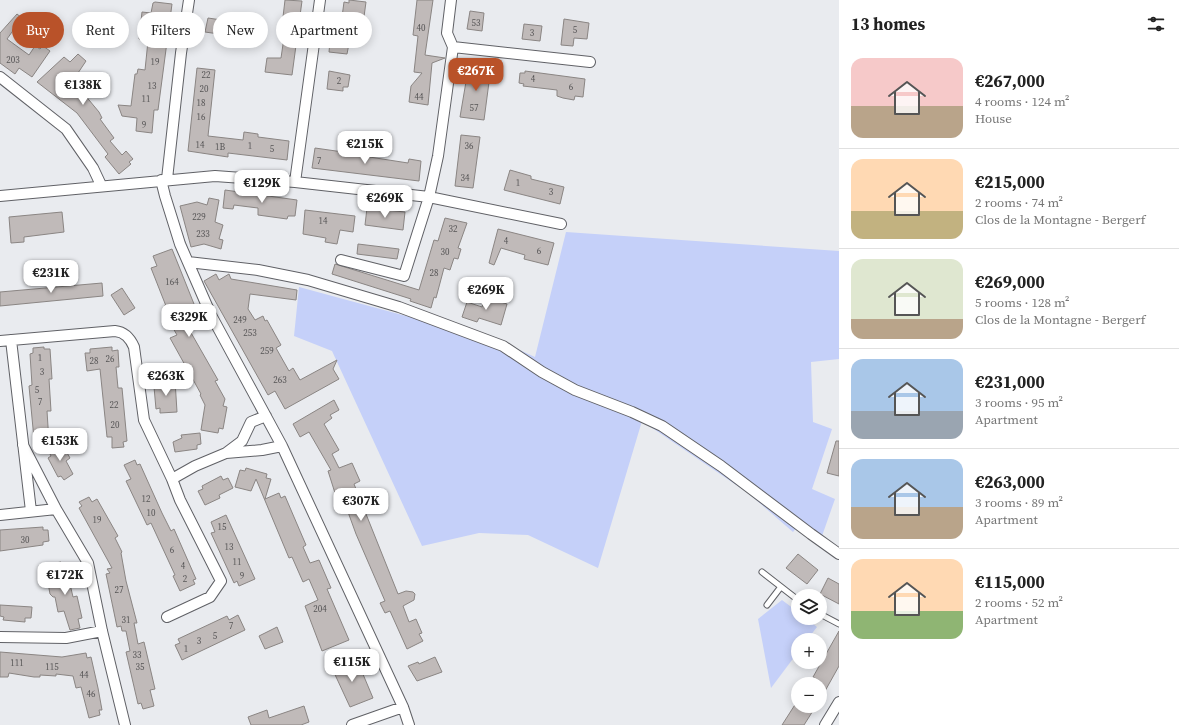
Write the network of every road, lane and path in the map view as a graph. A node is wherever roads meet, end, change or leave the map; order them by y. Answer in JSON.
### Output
{"nodes":[{"id":1,"x":189,"y":0,"type":"edge"},
{"id":2,"x":320,"y":0,"type":"edge"},
{"id":3,"x":451,"y":0,"type":"edge"},
{"id":4,"x":453,"y":47,"type":"junction"},
{"id":5,"x":590,"y":62,"type":"dead end"},
{"id":6,"x":0,"y":77,"type":"edge"},
{"id":7,"x":164,"y":180,"type":"junction"},
{"id":8,"x":295,"y":182,"type":"junction"},
{"id":9,"x":101,"y":186,"type":"junction"},
{"id":10,"x":0,"y":196,"type":"edge"},
{"id":11,"x":429,"y":197,"type":"junction"},
{"id":12,"x":562,"y":224,"type":"dead end"},
{"id":13,"x":342,"y":260,"type":"dead end"},
{"id":14,"x":188,"y":262,"type":"junction"},
{"id":15,"x":11,"y":340,"type":"junction"},
{"id":16,"x":0,"y":341,"type":"edge"},
{"id":17,"x":266,"y":416,"type":"junction"},
{"id":18,"x":23,"y":445,"type":"junction"},
{"id":19,"x":282,"y":446,"type":"junction"},
{"id":20,"x":226,"y":453,"type":"junction"},
{"id":21,"x":172,"y":479,"type":"junction"},
{"id":22,"x":56,"y":509,"type":"junction"},
{"id":23,"x":31,"y":511,"type":"junction"},
{"id":24,"x":0,"y":515,"type":"edge"},
{"id":25,"x":839,"y":554,"type":"edge"},
{"id":26,"x":762,"y":572,"type":"dead end"},
{"id":27,"x":780,"y":588,"type":"junction"},
{"id":28,"x":791,"y":595,"type":"edge"},
{"id":29,"x":767,"y":605,"type":"dead end"},
{"id":30,"x":167,"y":617,"type":"dead end"},
{"id":31,"x":827,"y":618,"type":"edge"},
{"id":32,"x":839,"y":624,"type":"edge"},
{"id":33,"x":102,"y":631,"type":"junction"},
{"id":34,"x":0,"y":637,"type":"edge"},
{"id":35,"x":839,"y":702,"type":"edge"},
{"id":36,"x":403,"y":708,"type":"junction"},
{"id":37,"x":125,"y":725,"type":"edge"},
{"id":38,"x":352,"y":725,"type":"edge"},
{"id":39,"x":409,"y":725,"type":"edge"},
{"id":40,"x":825,"y":725,"type":"edge"}],
"edges":[{"from":1,"to":7,"type":"street"},
{"from":2,"to":8,"type":"street"},
{"from":3,"to":4,"type":"street"},
{"from":4,"to":5,"type":"street"},
{"from":4,"to":11,"type":"street"},
{"from":6,"to":9,"type":"street"},
{"from":7,"to":8,"type":"street"},
{"from":7,"to":9,"type":"street"},
{"from":7,"to":14,"type":"street"},
{"from":8,"to":11,"type":"street"},
{"from":9,"to":10,"type":"street"},
{"from":11,"to":12,"type":"street"},
{"from":11,"to":13,"type":"street"},
{"from":14,"to":17,"type":"street"},
{"from":14,"to":25,"type":"street"},
{"from":15,"to":16,"type":"street"},
{"from":15,"to":18,"type":"street"},
{"from":15,"to":21,"type":"street"},
{"from":17,"to":19,"type":"street"},
{"from":17,"to":20,"type":"street"},
{"from":18,"to":22,"type":"street"},
{"from":18,"to":23,"type":"street"},
{"from":19,"to":20,"type":"street"},
{"from":19,"to":36,"type":"street"},
{"from":20,"to":21,"type":"street"},
{"from":21,"to":30,"type":"street"},
{"from":22,"to":23,"type":"street"},
{"from":22,"to":33,"type":"street"},
{"from":23,"to":24,"type":"street"},
{"from":26,"to":27,"type":"lane"},
{"from":27,"to":28,"type":"lane"},
{"from":27,"to":29,"type":"lane"},
{"from":31,"to":32,"type":"lane"},
{"from":33,"to":34,"type":"street"},
{"from":33,"to":37,"type":"street"},
{"from":35,"to":40,"type":"street"},
{"from":36,"to":38,"type":"street"},
{"from":36,"to":39,"type":"street"}]}
